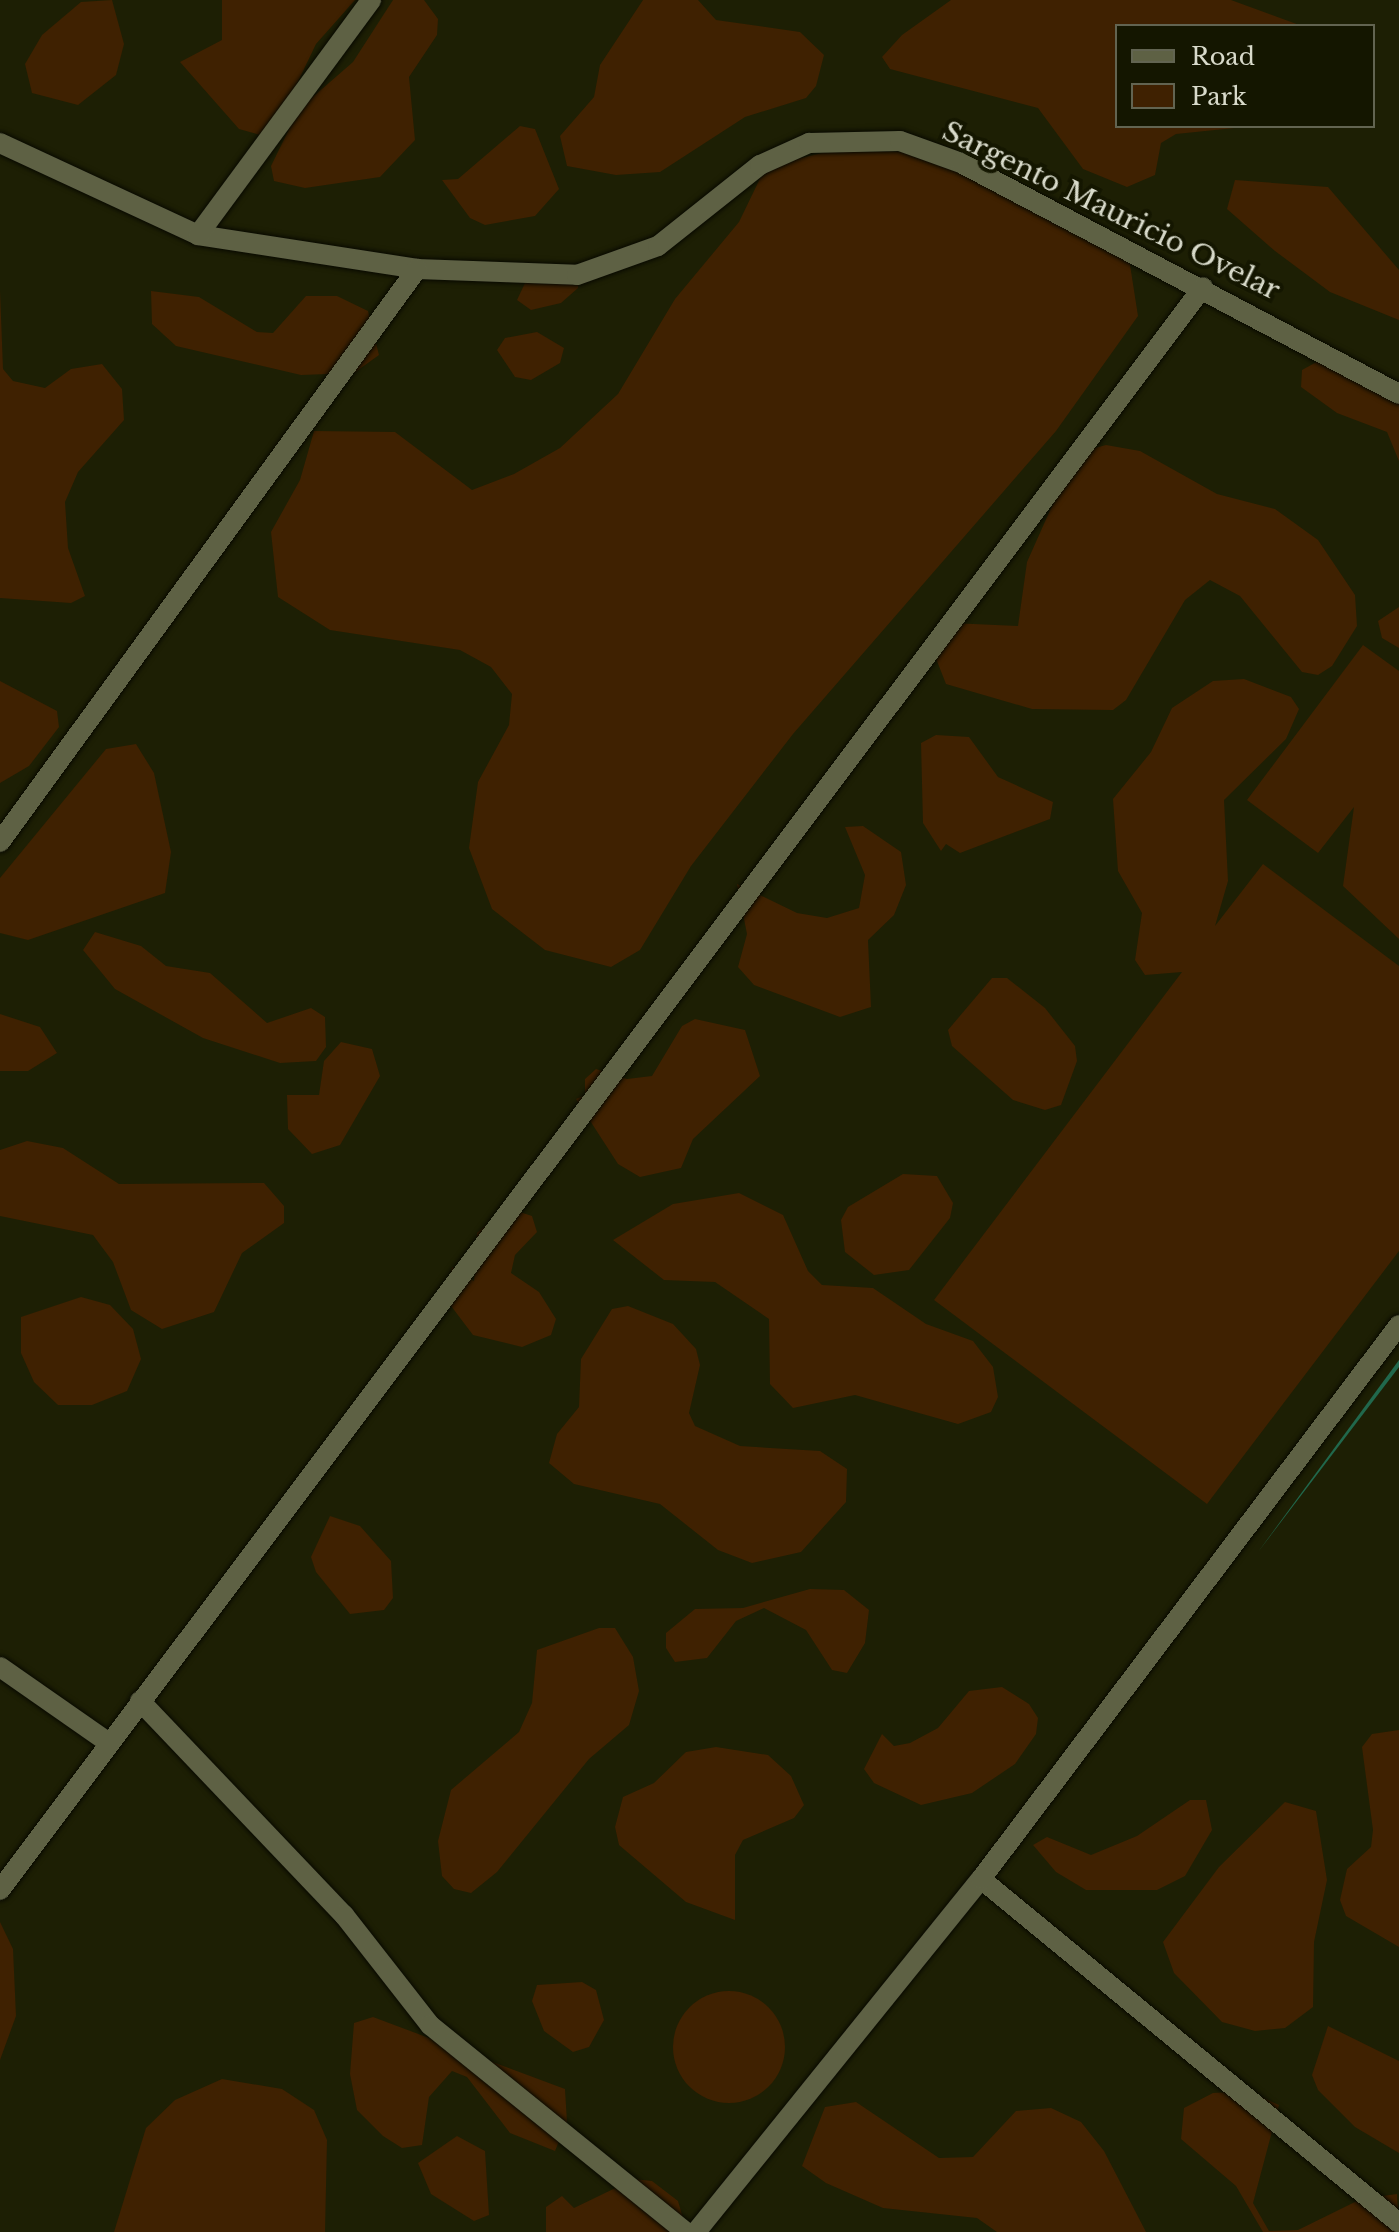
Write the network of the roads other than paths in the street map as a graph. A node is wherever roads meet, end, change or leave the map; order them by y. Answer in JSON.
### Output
{"nodes":[{"id":1,"x":371,"y":0,"type":"edge"},
{"id":2,"x":0,"y":143,"type":"edge"},
{"id":3,"x":198,"y":235,"type":"junction"},
{"id":4,"x":417,"y":269,"type":"junction"},
{"id":5,"x":1203,"y":287,"type":"junction"},
{"id":6,"x":1399,"y":394,"type":"edge"},
{"id":7,"x":0,"y":842,"type":"edge"},
{"id":8,"x":1399,"y":1325,"type":"edge"},
{"id":9,"x":0,"y":1667,"type":"edge"},
{"id":10,"x":140,"y":1701,"type":"junction"},
{"id":11,"x":109,"y":1743,"type":"junction"},
{"id":12,"x":981,"y":1879,"type":"junction"},
{"id":13,"x":0,"y":1890,"type":"edge"},
{"id":14,"x":1399,"y":2223,"type":"edge"},
{"id":15,"x":686,"y":2232,"type":"edge"},
{"id":16,"x":696,"y":2232,"type":"edge"}],
"edges":[{"from":1,"to":3,"type":"street"},
{"from":2,"to":3,"type":"street","name":"Sargento Mauricio Ovelar"},
{"from":3,"to":4,"type":"street","name":"Sargento Mauricio Ovelar"},
{"from":4,"to":5,"type":"street","name":"Sargento Mauricio Ovelar"},
{"from":4,"to":7,"type":"street"},
{"from":5,"to":6,"type":"street","name":"Sargento Mauricio Ovelar"},
{"from":5,"to":10,"type":"street"},
{"from":8,"to":12,"type":"street"},
{"from":9,"to":11,"type":"street"},
{"from":10,"to":11,"type":"street"},
{"from":10,"to":15,"type":"street"},
{"from":11,"to":13,"type":"street"},
{"from":12,"to":14,"type":"street"},
{"from":12,"to":16,"type":"street"}]}
